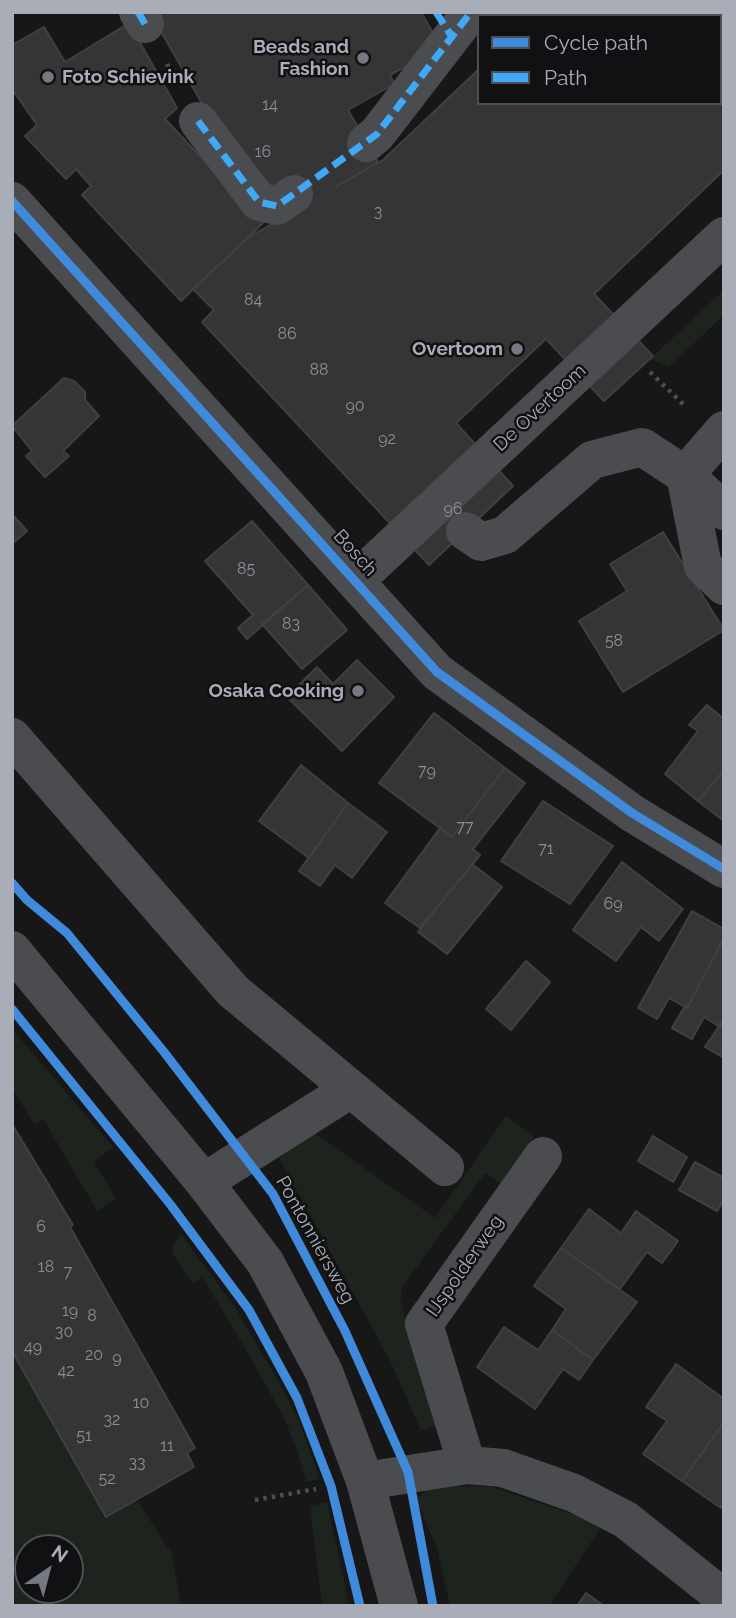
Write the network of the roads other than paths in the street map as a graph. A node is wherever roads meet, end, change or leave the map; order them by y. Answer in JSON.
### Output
{"nodes":[{"id":1,"x":453,"y":21,"type":"edge"},
{"id":2,"x":198,"y":121,"type":"road end"},
{"id":3,"x":366,"y":143,"type":"tunnel mouth"},
{"id":4,"x":294,"y":194,"type":"tunnel mouth"},
{"id":5,"x":12,"y":201,"type":"edge"},
{"id":6,"x":724,"y":236,"type":"edge"},
{"id":7,"x":724,"y":430,"type":"edge"},
{"id":8,"x":685,"y":475,"type":"junction"},
{"id":9,"x":724,"y":511,"type":"edge"},
{"id":10,"x":465,"y":531,"type":"dead end"},
{"id":11,"x":356,"y":580,"type":"junction"},
{"id":12,"x":724,"y":586,"type":"edge"},
{"id":13,"x":19,"y":758,"type":"edge"},
{"id":14,"x":724,"y":869,"type":"edge"},
{"id":15,"x":12,"y":950,"type":"edge"},
{"id":16,"x":351,"y":1089,"type":"junction"},
{"id":17,"x":543,"y":1156,"type":"dead end"},
{"id":18,"x":445,"y":1167,"type":"dead end"},
{"id":19,"x":204,"y":1182,"type":"junction"},
{"id":20,"x":467,"y":1465,"type":"junction"},
{"id":21,"x":348,"y":1484,"type":"junction"},
{"id":22,"x":724,"y":1598,"type":"edge"},
{"id":23,"x":399,"y":1606,"type":"edge"}],
"edges":[{"from":1,"to":3,"type":"street"},
{"from":2,"to":4,"type":"street"},
{"from":5,"to":11,"type":"street","name":"Bosch"},
{"from":6,"to":11,"type":"street","name":"De Overtoom"},
{"from":7,"to":8,"type":"street"},
{"from":8,"to":9,"type":"street"},
{"from":8,"to":10,"type":"street"},
{"from":8,"to":12,"type":"street"},
{"from":11,"to":14,"type":"street","name":"Bosch"},
{"from":13,"to":16,"type":"street"},
{"from":15,"to":19,"type":"street"},
{"from":16,"to":18,"type":"street"},
{"from":16,"to":19,"type":"street"},
{"from":17,"to":20,"type":"street","name":"IJspolderweg"},
{"from":19,"to":21,"type":"street"},
{"from":20,"to":21,"type":"street"},
{"from":20,"to":22,"type":"street"},
{"from":21,"to":23,"type":"street"}]}
